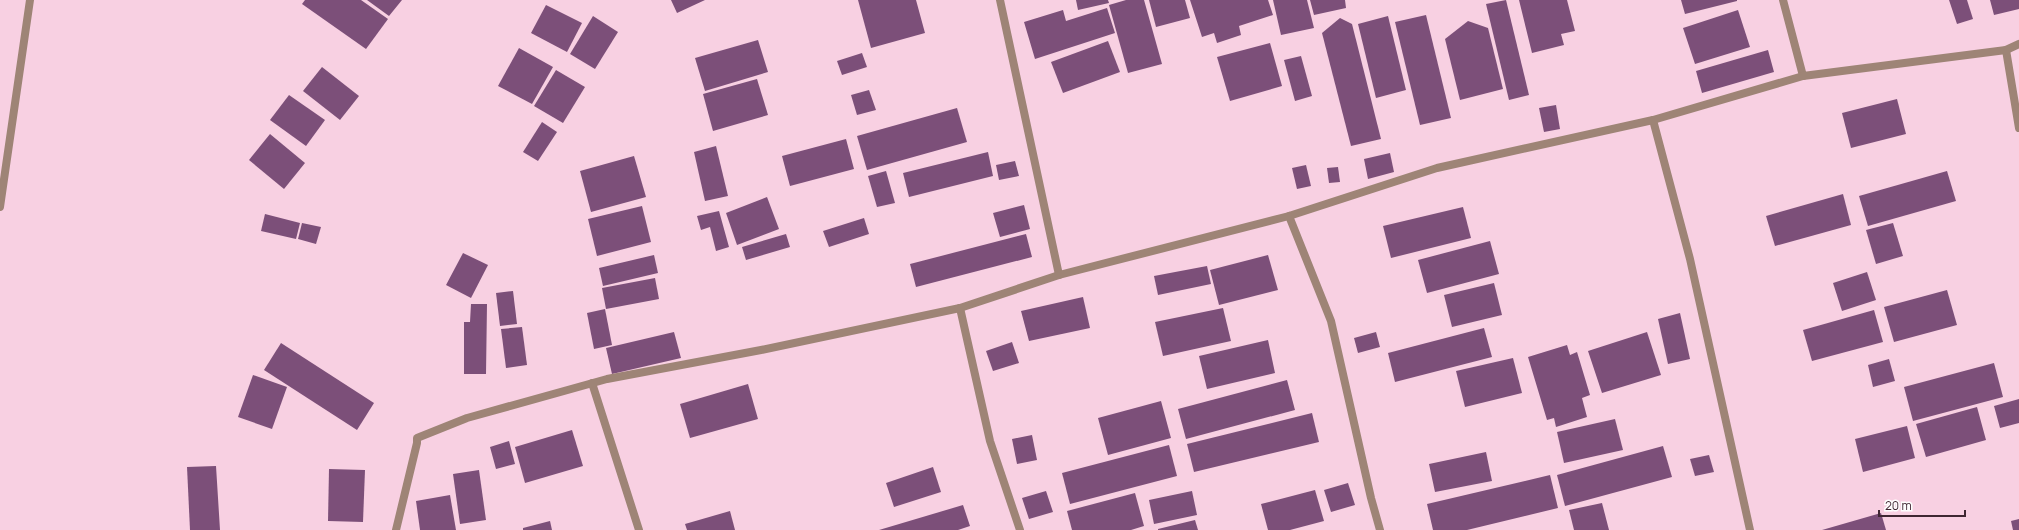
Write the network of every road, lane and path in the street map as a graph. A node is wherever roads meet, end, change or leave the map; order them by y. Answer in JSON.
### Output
{"nodes":[{"id":1,"x":30,"y":0,"type":"edge"},
{"id":2,"x":1000,"y":0,"type":"edge"},
{"id":3,"x":1783,"y":0,"type":"edge"},
{"id":4,"x":2019,"y":44,"type":"edge"},
{"id":5,"x":2006,"y":50,"type":"junction"},
{"id":6,"x":1803,"y":76,"type":"junction"},
{"id":7,"x":1653,"y":120,"type":"junction"},
{"id":8,"x":2019,"y":128,"type":"edge"},
{"id":9,"x":0,"y":208,"type":"edge"},
{"id":10,"x":1289,"y":216,"type":"junction"},
{"id":11,"x":1059,"y":275,"type":"junction"},
{"id":12,"x":960,"y":308,"type":"junction"},
{"id":13,"x":592,"y":383,"type":"junction"},
{"id":14,"x":396,"y":530,"type":"edge"},
{"id":15,"x":639,"y":530,"type":"edge"},
{"id":16,"x":1020,"y":530,"type":"edge"},
{"id":17,"x":1380,"y":530,"type":"edge"},
{"id":18,"x":1750,"y":530,"type":"edge"}],
"edges":[{"from":1,"to":9,"type":"street"},
{"from":2,"to":11,"type":"street"},
{"from":3,"to":6,"type":"street"},
{"from":4,"to":5,"type":"street"},
{"from":5,"to":6,"type":"street"},
{"from":5,"to":8,"type":"street"},
{"from":6,"to":7,"type":"street"},
{"from":7,"to":10,"type":"street"},
{"from":7,"to":18,"type":"street"},
{"from":10,"to":11,"type":"street"},
{"from":10,"to":17,"type":"street"},
{"from":11,"to":12,"type":"street"},
{"from":12,"to":13,"type":"street"},
{"from":12,"to":16,"type":"street"},
{"from":13,"to":14,"type":"street"},
{"from":13,"to":15,"type":"street"}]}
